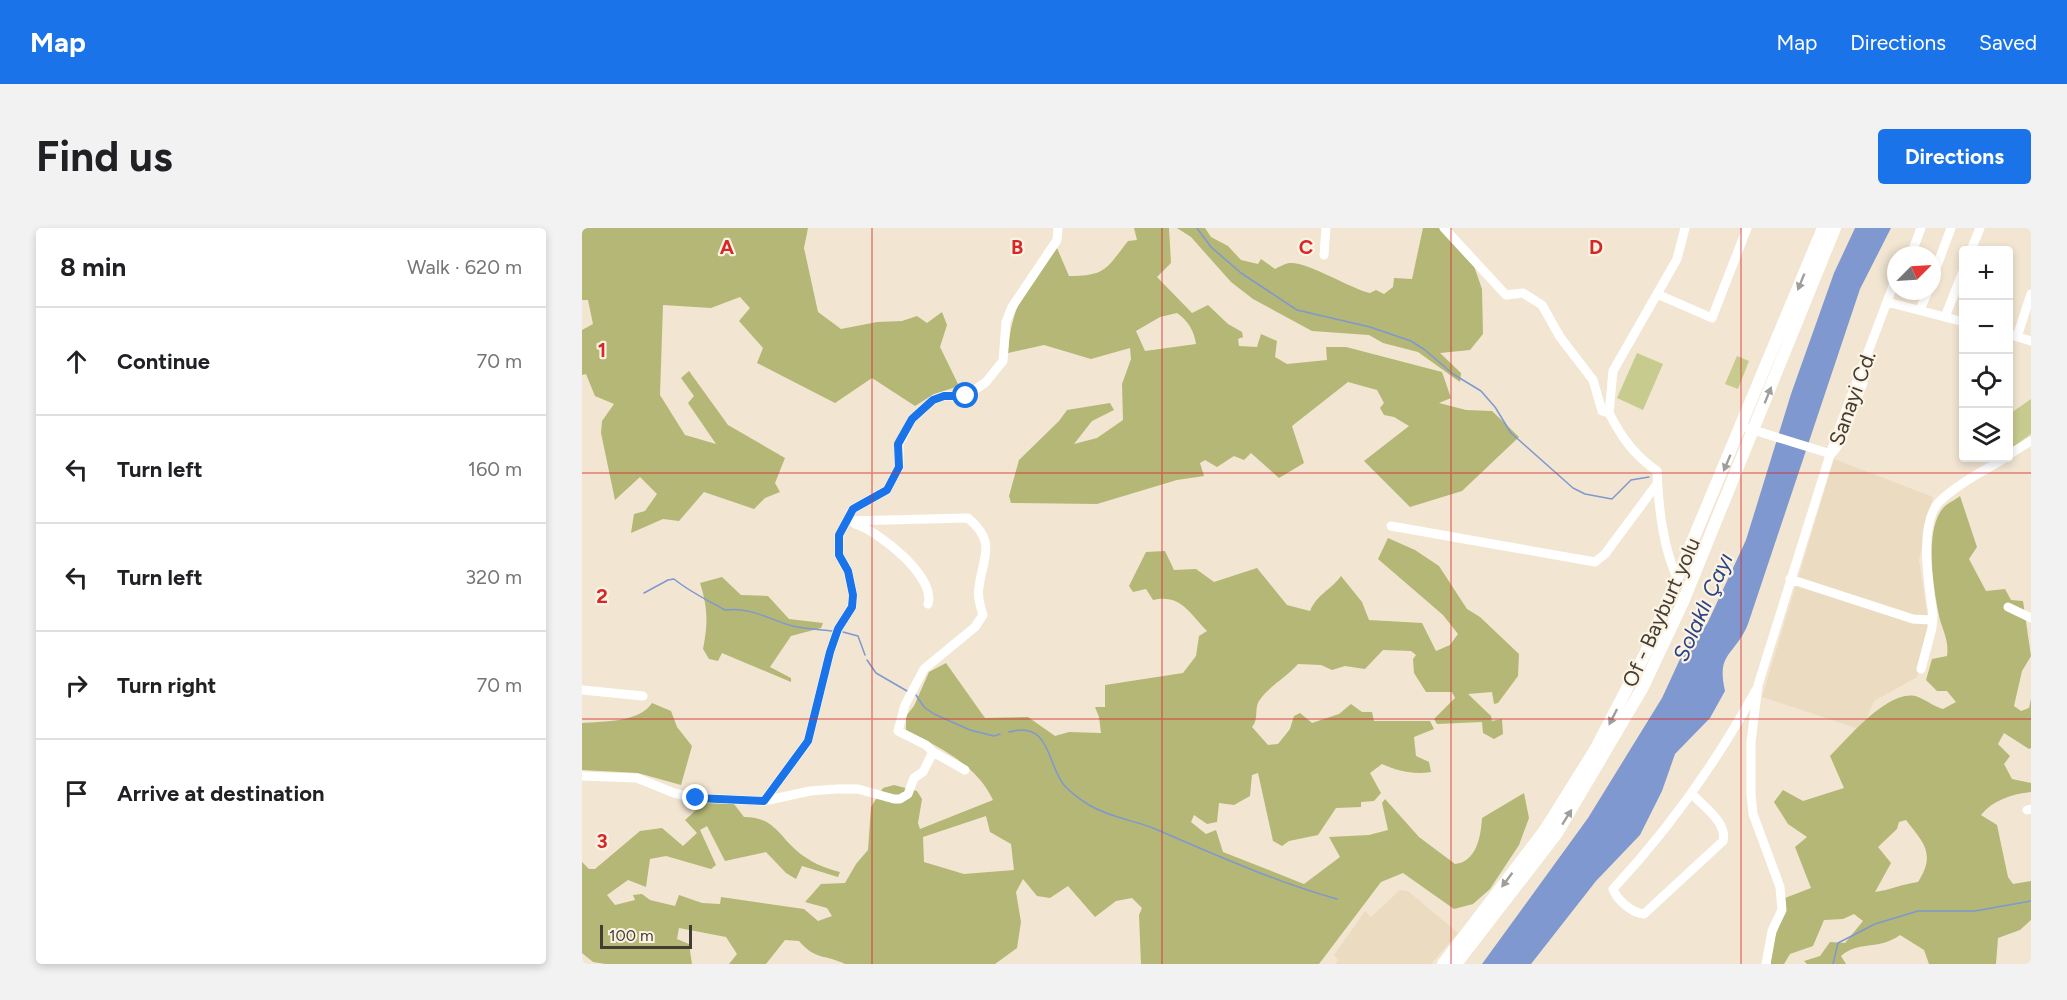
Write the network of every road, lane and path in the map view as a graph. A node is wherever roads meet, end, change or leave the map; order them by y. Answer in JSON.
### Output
{"nodes":[{"id":1,"x":1058,"y":228,"type":"edge"},
{"id":2,"x":1326,"y":228,"type":"edge"},
{"id":3,"x":1444,"y":228,"type":"edge"},
{"id":4,"x":1685,"y":228,"type":"edge"},
{"id":5,"x":1747,"y":228,"type":"edge"},
{"id":6,"x":1823,"y":228,"type":"edge"},
{"id":7,"x":1835,"y":228,"type":"edge"},
{"id":8,"x":1915,"y":228,"type":"edge"},
{"id":9,"x":1922,"y":228,"type":"edge"},
{"id":10,"x":1951,"y":228,"type":"edge"},
{"id":11,"x":1980,"y":228,"type":"edge"},
{"id":12,"x":1908,"y":246,"type":"edge"},
{"id":13,"x":1915,"y":246,"type":"edge"},
{"id":14,"x":1973,"y":246,"type":"edge"},
{"id":15,"x":1324,"y":255,"type":"dead end"},
{"id":16,"x":1941,"y":255,"type":"edge"},
{"id":17,"x":1959,"y":282,"type":"edge"},
{"id":18,"x":1657,"y":294,"type":"junction"},
{"id":19,"x":2031,"y":294,"type":"edge"},
{"id":20,"x":1924,"y":300,"type":"edge"},
{"id":21,"x":1889,"y":302,"type":"joint"},
{"id":22,"x":1920,"y":310,"type":"junction"},
{"id":23,"x":1945,"y":317,"type":"junction"},
{"id":24,"x":1959,"y":321,"type":"edge"},
{"id":25,"x":2013,"y":336,"type":"edge"},
{"id":26,"x":2031,"y":341,"type":"edge"},
{"id":27,"x":1610,"y":413,"type":"junction"},
{"id":28,"x":1752,"y":429,"type":"junction"},
{"id":29,"x":2031,"y":441,"type":"edge"},
{"id":30,"x":2013,"y":452,"type":"edge"},
{"id":31,"x":1831,"y":454,"type":"junction"},
{"id":32,"x":1998,"y":462,"type":"edge"},
{"id":33,"x":1657,"y":484,"type":"junction"},
{"id":34,"x":847,"y":521,"type":"junction"},
{"id":35,"x":1390,"y":526,"type":"dead end"},
{"id":36,"x":1678,"y":579,"type":"junction"},
{"id":37,"x":1790,"y":579,"type":"junction"},
{"id":38,"x":928,"y":604,"type":"dead end"},
{"id":39,"x":2008,"y":607,"type":"dead end"},
{"id":40,"x":1933,"y":615,"type":"junction"},
{"id":41,"x":2031,"y":618,"type":"edge"},
{"id":42,"x":1921,"y":669,"type":"dead end"},
{"id":43,"x":1758,"y":685,"type":"junction"},
{"id":44,"x":582,"y":690,"type":"edge"},
{"id":45,"x":643,"y":696,"type":"dead end"},
{"id":46,"x":933,"y":752,"type":"junction"},
{"id":47,"x":965,"y":770,"type":"dead end"},
{"id":48,"x":582,"y":776,"type":"edge"},
{"id":49,"x":1692,"y":794,"type":"junction"},
{"id":50,"x":764,"y":801,"type":"junction"},
{"id":51,"x":1443,"y":964,"type":"edge"},
{"id":52,"x":1456,"y":964,"type":"edge"},
{"id":53,"x":1766,"y":964,"type":"edge"}],
"edges":[{"from":1,"to":34,"type":"street"},
{"from":2,"to":15,"type":"street"},
{"from":3,"to":27,"type":"street"},
{"from":4,"to":18,"type":"street"},
{"from":5,"to":18,"type":"street"},
{"from":6,"to":28,"type":"highway","name":"Of - Bayburt yolu","one_way":true},
{"from":28,"to":7,"type":"highway","name":"Of - Bayburt yolu","one_way":true},
{"from":8,"to":12,"type":"street"},
{"from":9,"to":13,"type":"street"},
{"from":10,"to":16,"type":"street"},
{"from":11,"to":14,"type":"street"},
{"from":17,"to":23,"type":"street"},
{"from":18,"to":27,"type":"street"},
{"from":19,"to":25,"type":"street"},
{"from":20,"to":22,"type":"street"},
{"from":21,"to":22,"type":"street"},
{"from":21,"to":31,"type":"street","name":"Sanayi Cd."},
{"from":22,"to":23,"type":"street"},
{"from":23,"to":24,"type":"street"},
{"from":25,"to":26,"type":"street"},
{"from":27,"to":33,"type":"street"},
{"from":28,"to":31,"type":"street"},
{"from":28,"to":36,"type":"highway","name":"Of - Bayburt yolu","one_way":true},
{"from":52,"to":28,"type":"highway","name":"Of - Bayburt yolu","one_way":true},
{"from":29,"to":30,"type":"street"},
{"from":31,"to":37,"type":"street","name":"Sanayi Cd."},
{"from":32,"to":40,"type":"street"},
{"from":33,"to":35,"type":"street"},
{"from":33,"to":36,"type":"street"},
{"from":34,"to":38,"type":"street"},
{"from":34,"to":46,"type":"street"},
{"from":34,"to":50,"type":"street"},
{"from":36,"to":51,"type":"highway","name":"Of - Bayburt yolu","one_way":true},
{"from":37,"to":40,"type":"street"},
{"from":37,"to":43,"type":"street","name":"Sanayi Cd."},
{"from":39,"to":41,"type":"street"},
{"from":40,"to":42,"type":"street"},
{"from":43,"to":49,"type":"street"},
{"from":43,"to":53,"type":"street"},
{"from":44,"to":45,"type":"street"},
{"from":46,"to":47,"type":"street"},
{"from":46,"to":50,"type":"street"},
{"from":48,"to":50,"type":"street"},
{"from":49,"to":49,"type":"street"}]}
